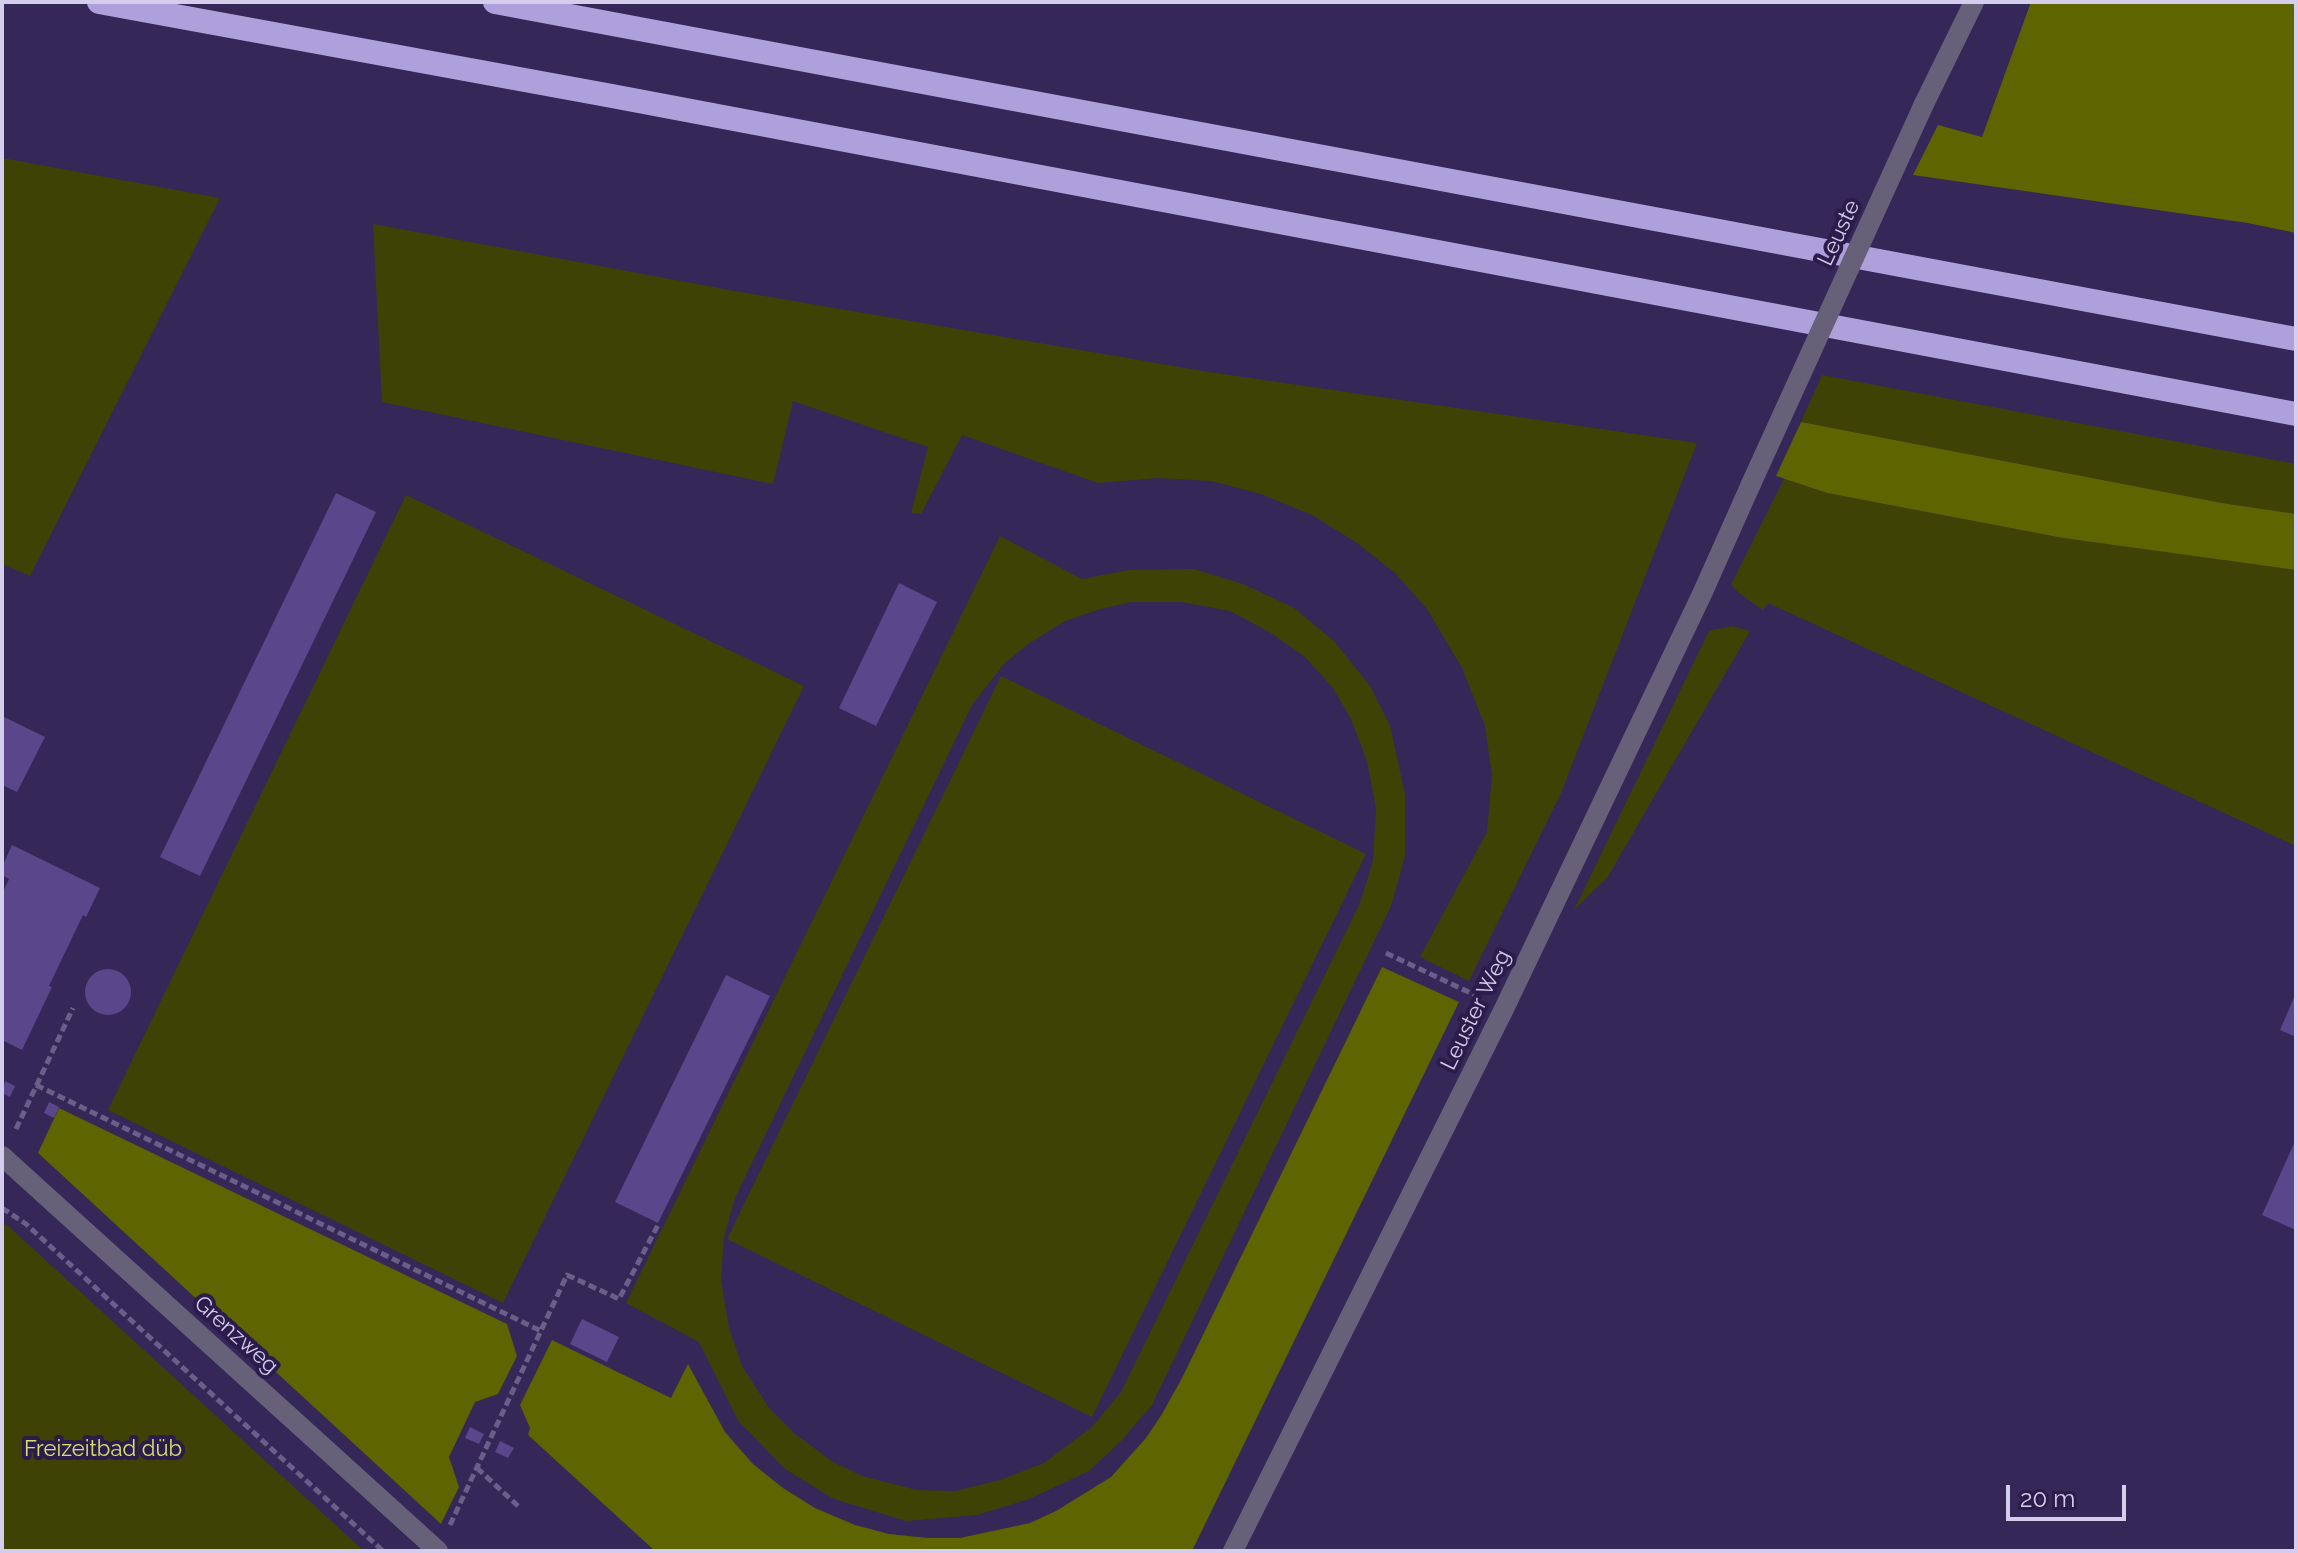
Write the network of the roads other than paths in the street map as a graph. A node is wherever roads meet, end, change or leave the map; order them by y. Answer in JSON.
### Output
{"nodes":[{"id":1,"x":99,"y":2,"type":"edge"},
{"id":2,"x":495,"y":2,"type":"edge"},
{"id":3,"x":1974,"y":2,"type":"edge"},
{"id":4,"x":2296,"y":339,"type":"edge"},
{"id":5,"x":2296,"y":414,"type":"edge"},
{"id":6,"x":1751,"y":484,"type":"joint"},
{"id":7,"x":3,"y":1156,"type":"edge"},
{"id":8,"x":437,"y":1551,"type":"edge"},
{"id":9,"x":1233,"y":1551,"type":"edge"}],
"edges":[{"from":1,"to":5,"type":"highway"},
{"from":2,"to":4,"type":"highway"},
{"from":3,"to":6,"type":"street","name":"Leuste","bridge":true},
{"from":6,"to":9,"type":"street","name":"Leuster Weg"},
{"from":7,"to":8,"type":"street","name":"Grenzweg"}]}
